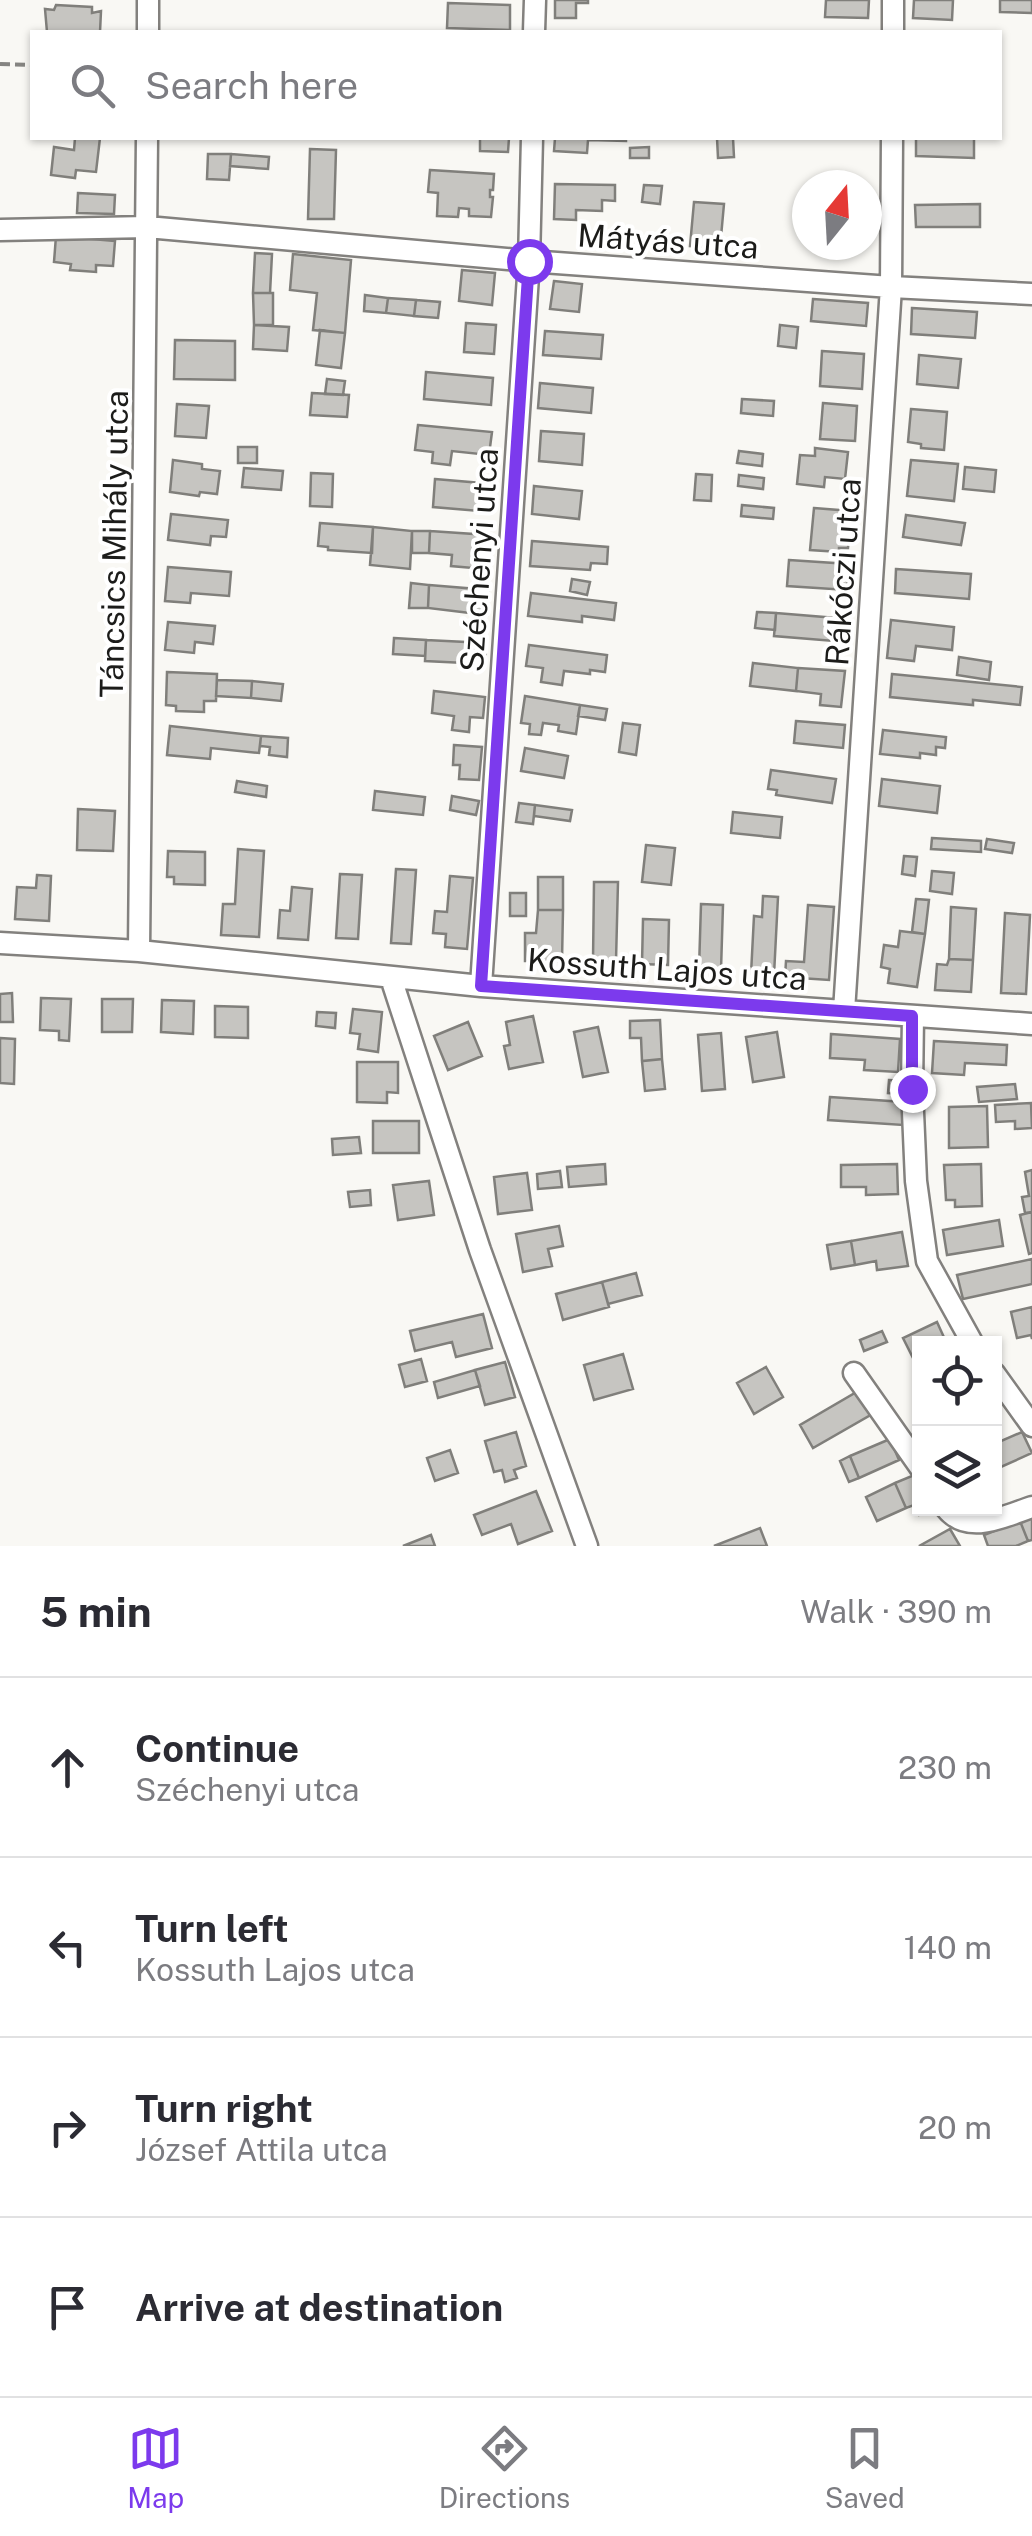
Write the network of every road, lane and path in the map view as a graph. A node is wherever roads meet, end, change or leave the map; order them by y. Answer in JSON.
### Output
{"nodes":[{"id":1,"x":148,"y":0,"type":"edge"},
{"id":2,"x":535,"y":0,"type":"edge"},
{"id":3,"x":893,"y":0,"type":"edge"},
{"id":4,"x":148,"y":30,"type":"edge"},
{"id":5,"x":534,"y":30,"type":"edge"},
{"id":6,"x":893,"y":30,"type":"edge"},
{"id":7,"x":0,"y":64,"type":"edge"},
{"id":8,"x":30,"y":65,"type":"edge"},
{"id":9,"x":147,"y":140,"type":"edge"},
{"id":10,"x":532,"y":140,"type":"edge"},
{"id":11,"x":892,"y":140,"type":"edge"},
{"id":12,"x":147,"y":227,"type":"junction"},
{"id":13,"x":0,"y":230,"type":"edge"},
{"id":14,"x":529,"y":261,"type":"junction"},
{"id":15,"x":892,"y":287,"type":"junction"},
{"id":16,"x":1032,"y":294,"type":"edge"},
{"id":17,"x":0,"y":944,"type":"edge"},
{"id":18,"x":139,"y":951,"type":"junction"},
{"id":19,"x":391,"y":978,"type":"junction"},
{"id":20,"x":481,"y":986,"type":"junction"},
{"id":21,"x":844,"y":1011,"type":"junction"},
{"id":22,"x":912,"y":1016,"type":"junction"},
{"id":23,"x":1032,"y":1024,"type":"edge"},
{"id":24,"x":969,"y":1336,"type":"edge"},
{"id":25,"x":854,"y":1372,"type":"dead end"},
{"id":26,"x":1002,"y":1385,"type":"edge"},
{"id":27,"x":1032,"y":1426,"type":"edge"},
{"id":28,"x":912,"y":1455,"type":"edge"},
{"id":29,"x":1032,"y":1507,"type":"edge"},
{"id":30,"x":953,"y":1516,"type":"edge"},
{"id":31,"x":586,"y":1546,"type":"edge"}],
"edges":[{"from":1,"to":4,"type":"street"},
{"from":2,"to":5,"type":"street"},
{"from":3,"to":6,"type":"street"},
{"from":7,"to":8,"type":"path"},
{"from":9,"to":12,"type":"street","name":"Táncsics Mihály utca"},
{"from":10,"to":14,"type":"street","name":"Széchenyi utca"},
{"from":11,"to":15,"type":"street","name":"Rákóczi utca"},
{"from":12,"to":13,"type":"street","name":"Mátyás utca"},
{"from":12,"to":14,"type":"street","name":"Mátyás utca"},
{"from":12,"to":18,"type":"street","name":"Táncsics Mihály utca"},
{"from":14,"to":15,"type":"street","name":"Mátyás utca"},
{"from":14,"to":20,"type":"street","name":"Széchenyi utca"},
{"from":15,"to":16,"type":"street","name":"Mátyás utca"},
{"from":15,"to":21,"type":"street","name":"Rákóczi utca"},
{"from":17,"to":18,"type":"street","name":"Kossuth Lajos utca"},
{"from":18,"to":19,"type":"street","name":"Kossuth Lajos utca"},
{"from":19,"to":20,"type":"street","name":"Kossuth Lajos utca"},
{"from":19,"to":31,"type":"street"},
{"from":20,"to":21,"type":"street","name":"Kossuth Lajos utca"},
{"from":21,"to":22,"type":"street","name":"Kossuth Lajos utca"},
{"from":22,"to":23,"type":"street","name":"Kossuth Lajos utca"},
{"from":22,"to":24,"type":"street"},
{"from":25,"to":28,"type":"street"},
{"from":26,"to":27,"type":"street"},
{"from":29,"to":30,"type":"street"}]}
